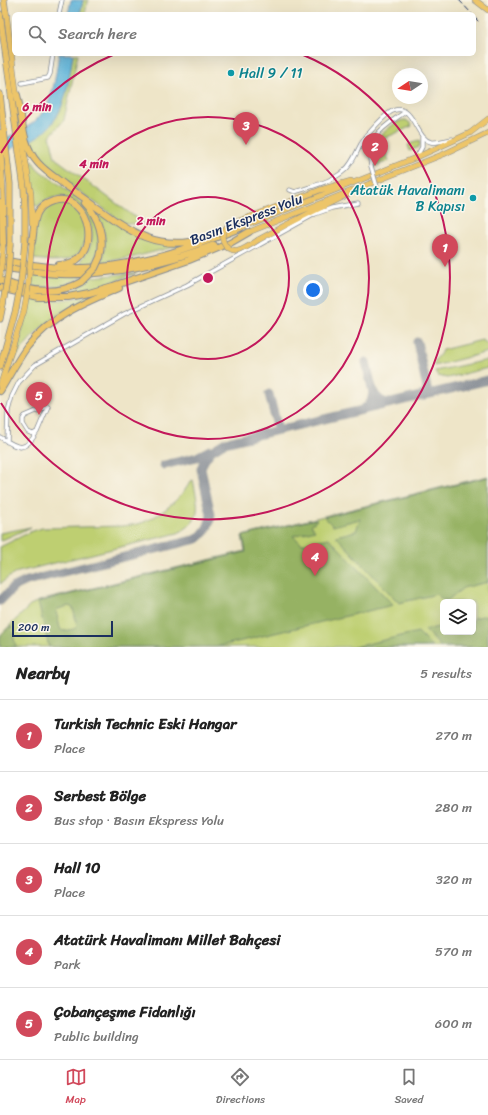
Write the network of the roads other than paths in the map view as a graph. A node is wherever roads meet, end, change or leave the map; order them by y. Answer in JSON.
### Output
{"nodes":[{"id":1,"x":5,"y":0,"type":"edge"},
{"id":2,"x":62,"y":0,"type":"edge"},
{"id":3,"x":475,"y":0,"type":"edge"},
{"id":4,"x":486,"y":9,"type":"edge"},
{"id":5,"x":59,"y":12,"type":"edge"},
{"id":6,"x":3,"y":14,"type":"edge"},
{"id":7,"x":53,"y":56,"type":"edge"},
{"id":8,"x":22,"y":84,"type":"dead end"},
{"id":9,"x":0,"y":94,"type":"edge"},
{"id":10,"x":17,"y":95,"type":"junction"},
{"id":11,"x":405,"y":112,"type":"junction"},
{"id":12,"x":488,"y":119,"type":"edge"},
{"id":13,"x":0,"y":132,"type":"edge"},
{"id":14,"x":488,"y":133,"type":"edge"},
{"id":15,"x":422,"y":137,"type":"junction"},
{"id":16,"x":456,"y":139,"type":"junction"},
{"id":17,"x":415,"y":158,"type":"junction"},
{"id":18,"x":362,"y":180,"type":"junction"},
{"id":19,"x":63,"y":184,"type":"junction"},
{"id":20,"x":378,"y":188,"type":"dead end"},
{"id":21,"x":290,"y":190,"type":"dead end"},
{"id":22,"x":351,"y":190,"type":"junction"},
{"id":23,"x":0,"y":202,"type":"edge"},
{"id":24,"x":358,"y":203,"type":"dead end"},
{"id":25,"x":240,"y":228,"type":"junction"},
{"id":26,"x":249,"y":232,"type":"junction"},
{"id":27,"x":32,"y":242,"type":"junction"},
{"id":28,"x":7,"y":244,"type":"junction"},
{"id":29,"x":0,"y":260,"type":"edge"},
{"id":30,"x":37,"y":265,"type":"junction"},
{"id":31,"x":0,"y":267,"type":"edge"},
{"id":32,"x":142,"y":276,"type":"junction"},
{"id":33,"x":0,"y":279,"type":"edge"},
{"id":34,"x":0,"y":288,"type":"edge"},
{"id":35,"x":0,"y":319,"type":"edge"},
{"id":36,"x":0,"y":367,"type":"edge"},
{"id":37,"x":0,"y":386,"type":"edge"},
{"id":38,"x":0,"y":391,"type":"edge"},
{"id":39,"x":37,"y":432,"type":"junction"},
{"id":40,"x":0,"y":437,"type":"edge"},
{"id":41,"x":8,"y":442,"type":"junction"}],
"edges":[{"from":1,"to":6,"type":"highway"},
{"from":2,"to":5,"type":"street"},
{"from":3,"to":4,"type":"main road"},
{"from":6,"to":10,"type":"main road"},
{"from":6,"to":36,"type":"highway","bridge":true},
{"from":7,"to":8,"type":"street"},
{"from":9,"to":28,"type":"highway"},
{"from":10,"to":19,"type":"highway"},
{"from":10,"to":27,"type":"main road"},
{"from":11,"to":15,"type":"street"},
{"from":11,"to":20,"type":"street","bridge":true},
{"from":11,"to":21,"type":"street"},
{"from":12,"to":16,"type":"main road","name":"Basın Ekspress Yolu"},
{"from":13,"to":28,"type":"main road"},
{"from":14,"to":22,"type":"main road","name":"Basın Ekspress Yolu"},
{"from":15,"to":16,"type":"street"},
{"from":15,"to":17,"type":"street"},
{"from":16,"to":17,"type":"main road","name":"Basın Ekspress Yolu"},
{"from":17,"to":18,"type":"main road","name":"Basın Ekspress Yolu"},
{"from":18,"to":22,"type":"main road","bridge":true},
{"from":18,"to":25,"type":"main road","name":"Basın Ekspress Yolu"},
{"from":19,"to":25,"type":"highway"},
{"from":19,"to":33,"type":"highway","bridge":true},
{"from":22,"to":26,"type":"main road","name":"Basın Ekspress Yolu"},
{"from":23,"to":28,"type":"highway"},
{"from":24,"to":41,"type":"street"},
{"from":25,"to":30,"type":"highway","name":"Basın Ekspress Yolu"},
{"from":26,"to":31,"type":"highway","name":"Basın Ekspress Yolu"},
{"from":26,"to":32,"type":"highway"},
{"from":27,"to":30,"type":"highway"},
{"from":27,"to":37,"type":"main road","bridge":true},
{"from":28,"to":33,"type":"main road","bridge":true},
{"from":28,"to":35,"type":"highway","bridge":true},
{"from":29,"to":30,"type":"highway","name":"Basın Ekspress Yolu"},
{"from":32,"to":34,"type":"highway"},
{"from":32,"to":38,"type":"highway"},
{"from":39,"to":39,"type":"street"},
{"from":39,"to":41,"type":"street"},
{"from":40,"to":41,"type":"street"}]}
